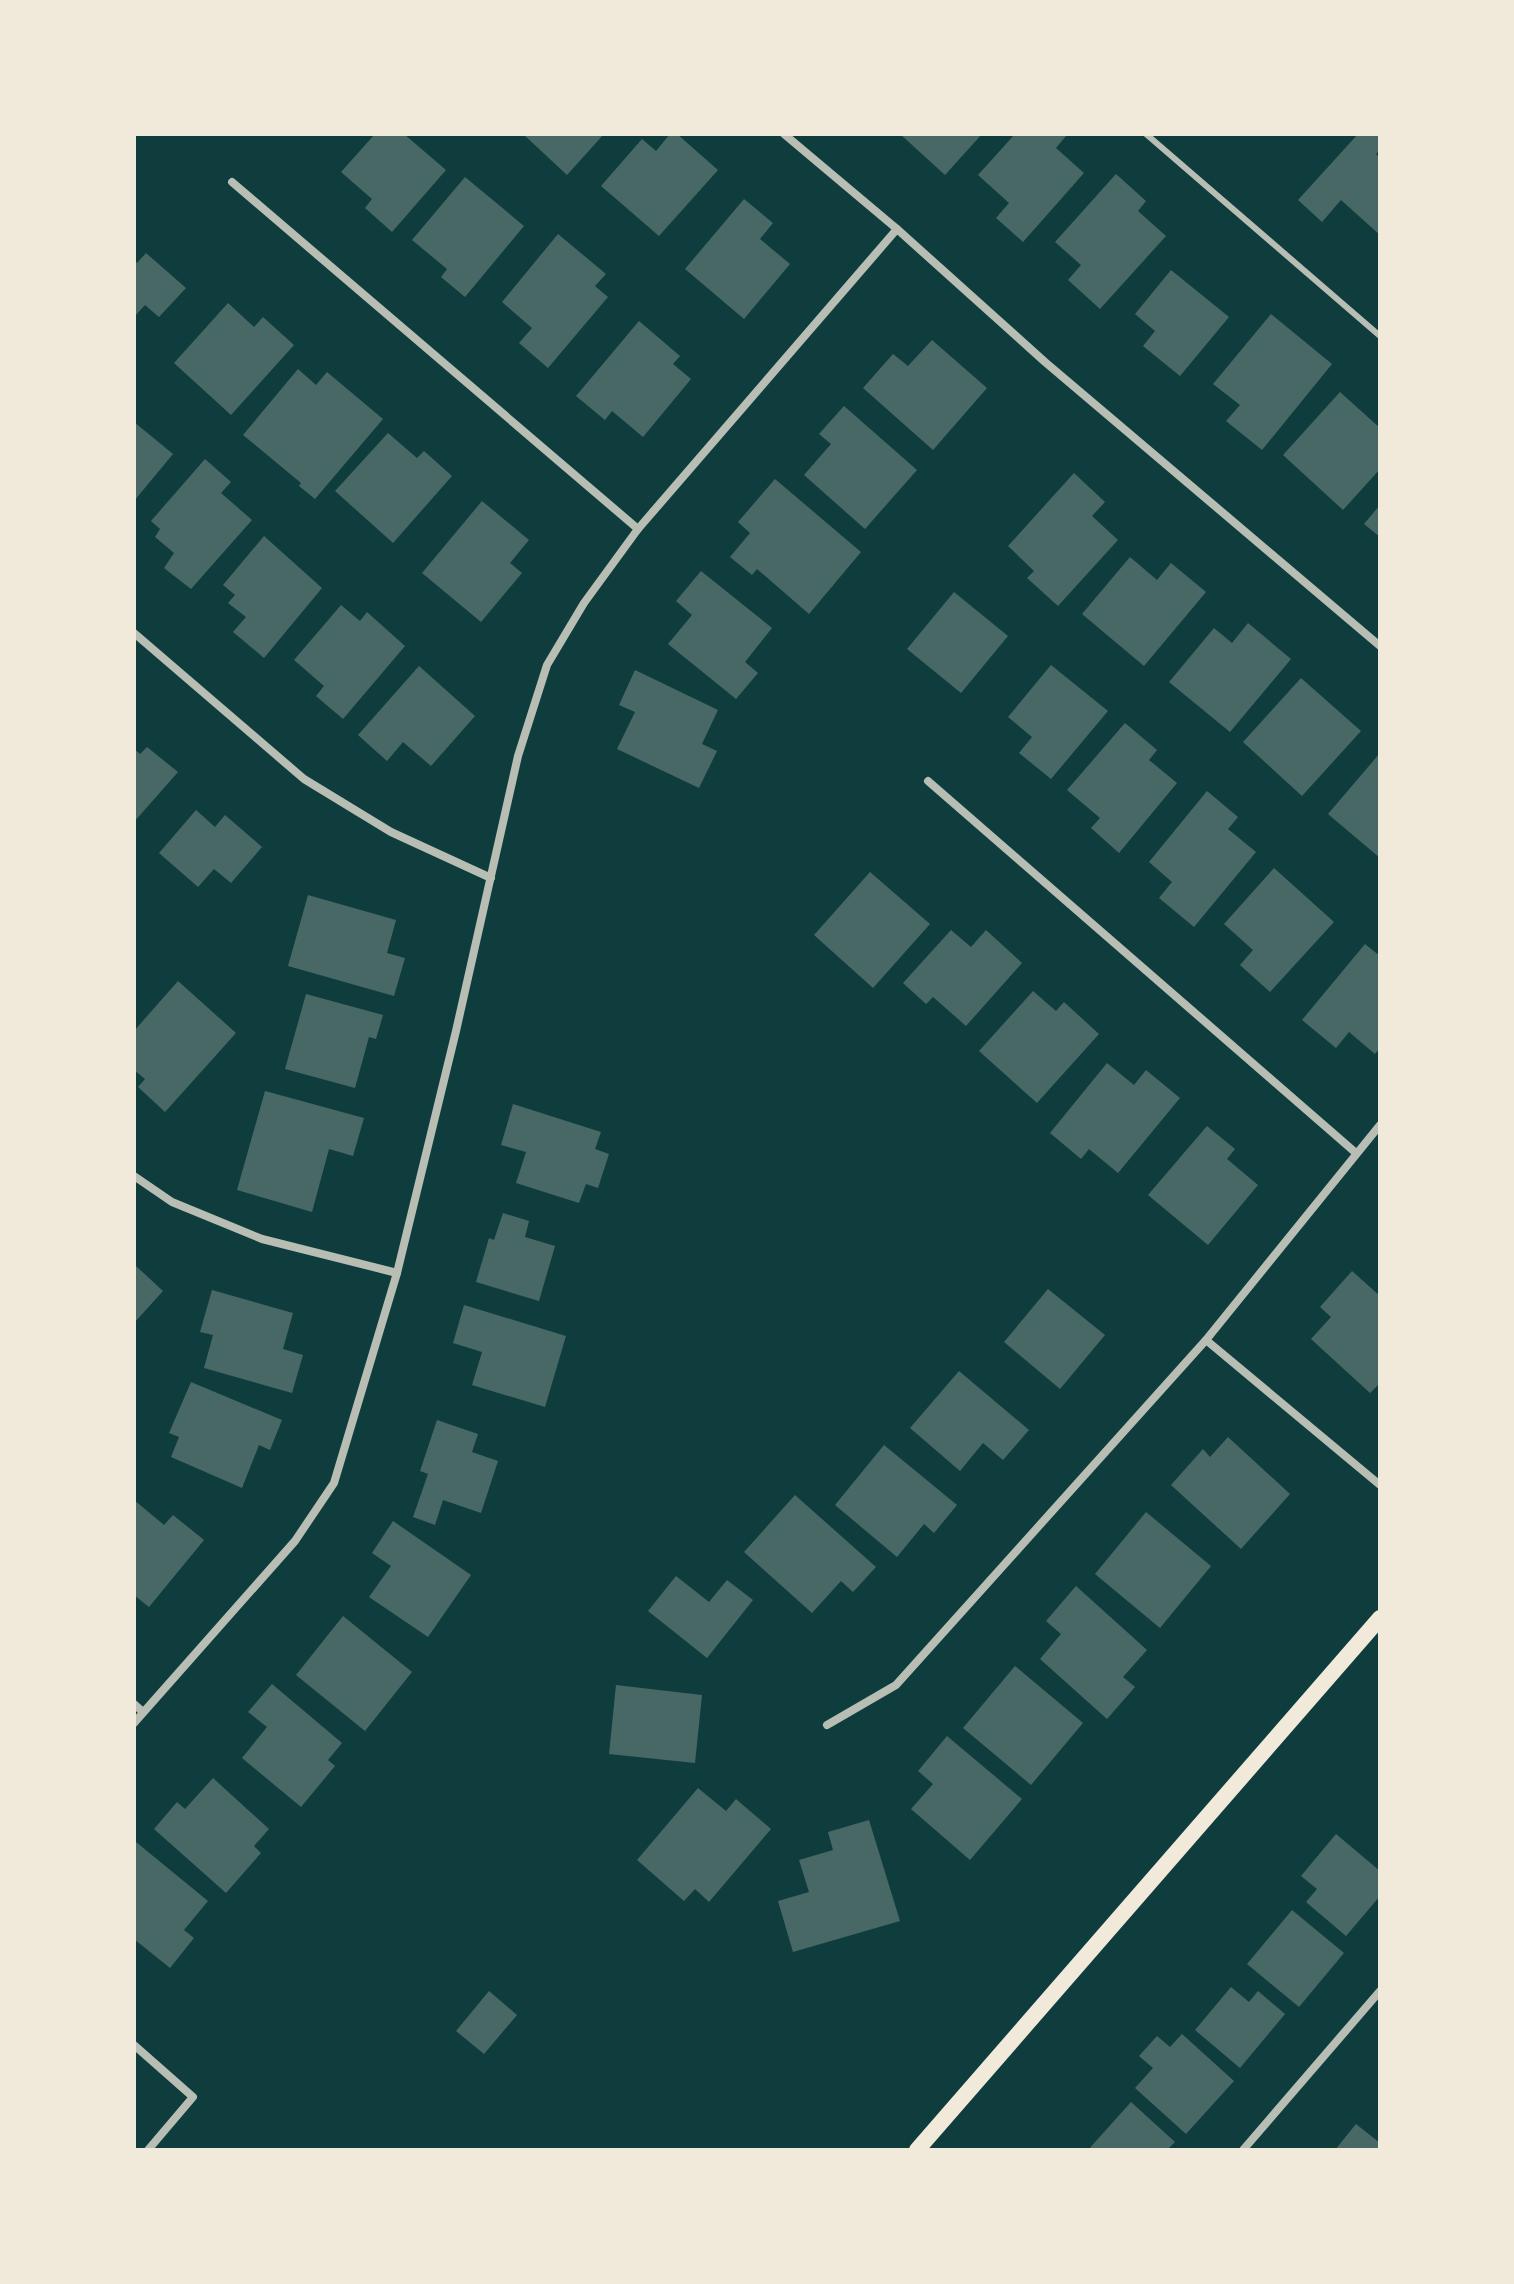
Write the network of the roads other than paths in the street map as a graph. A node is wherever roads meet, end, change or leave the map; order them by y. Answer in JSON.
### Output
{"nodes":[{"id":1,"x":784,"y":134,"type":"edge"},
{"id":2,"x":1146,"y":134,"type":"edge"},
{"id":3,"x":232,"y":182,"type":"dead end"},
{"id":4,"x":897,"y":229,"type":"junction"},
{"id":5,"x":1380,"y":336,"type":"edge"},
{"id":6,"x":638,"y":529,"type":"junction"},
{"id":7,"x":134,"y":633,"type":"edge"},
{"id":8,"x":1380,"y":646,"type":"edge"},
{"id":9,"x":928,"y":781,"type":"dead end"},
{"id":10,"x":491,"y":878,"type":"junction"},
{"id":11,"x":1380,"y":1125,"type":"edge"},
{"id":12,"x":1356,"y":1153,"type":"junction"},
{"id":13,"x":134,"y":1176,"type":"edge"},
{"id":14,"x":397,"y":1273,"type":"junction"},
{"id":15,"x":1206,"y":1340,"type":"junction"},
{"id":16,"x":1380,"y":1485,"type":"edge"},
{"id":17,"x":1380,"y":1618,"type":"edge"},
{"id":18,"x":134,"y":1704,"type":"edge"},
{"id":19,"x":143,"y":1712,"type":"junction"},
{"id":20,"x":134,"y":1723,"type":"edge"},
{"id":21,"x":827,"y":1725,"type":"dead end"},
{"id":22,"x":1380,"y":1991,"type":"edge"},
{"id":23,"x":134,"y":2045,"type":"edge"},
{"id":24,"x":148,"y":2150,"type":"edge"},
{"id":25,"x":917,"y":2150,"type":"edge"},
{"id":26,"x":1243,"y":2150,"type":"edge"}],
"edges":[{"from":1,"to":4,"type":"street"},
{"from":2,"to":5,"type":"lane"},
{"from":3,"to":6,"type":"street"},
{"from":4,"to":6,"type":"street"},
{"from":4,"to":8,"type":"street"},
{"from":6,"to":10,"type":"street"},
{"from":7,"to":10,"type":"street"},
{"from":9,"to":12,"type":"street"},
{"from":10,"to":14,"type":"street"},
{"from":11,"to":12,"type":"street"},
{"from":12,"to":15,"type":"street"},
{"from":13,"to":14,"type":"street"},
{"from":14,"to":19,"type":"street"},
{"from":15,"to":16,"type":"street"},
{"from":15,"to":21,"type":"street"},
{"from":17,"to":25,"type":"main road"},
{"from":18,"to":19,"type":"street"},
{"from":19,"to":20,"type":"street"},
{"from":22,"to":26,"type":"street"},
{"from":23,"to":24,"type":"street"}]}
